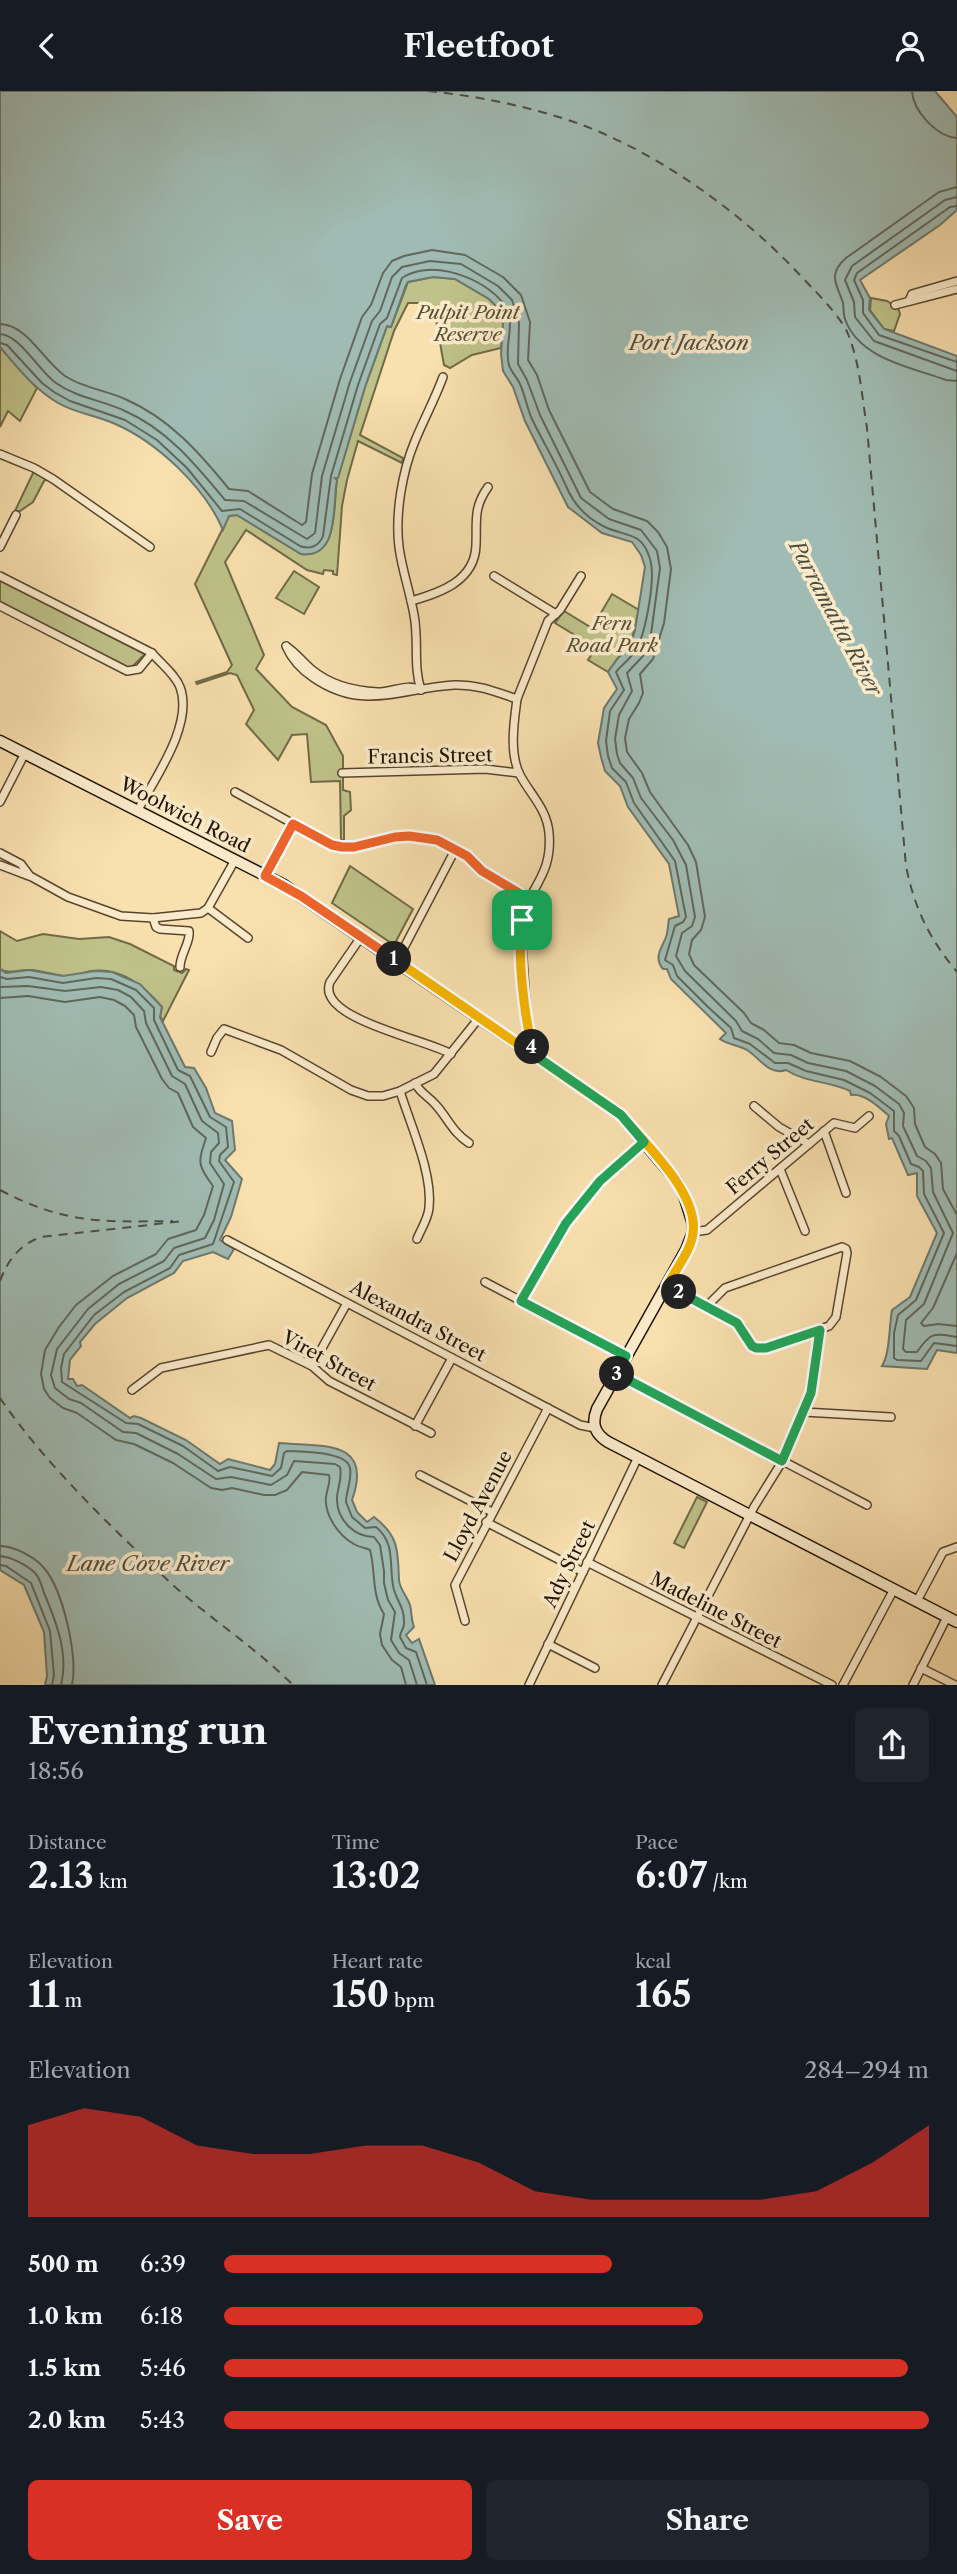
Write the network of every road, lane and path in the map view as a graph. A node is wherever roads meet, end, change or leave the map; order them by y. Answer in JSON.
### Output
{"nodes":[{"id":1,"x":957,"y":281,"type":"edge"},
{"id":2,"x":957,"y":289,"type":"edge"},
{"id":3,"x":909,"y":301,"type":"junction"},
{"id":4,"x":895,"y":305,"type":"dead end"},
{"id":5,"x":443,"y":377,"type":"dead end"},
{"id":6,"x":0,"y":453,"type":"edge"},
{"id":7,"x":488,"y":487,"type":"dead end"},
{"id":8,"x":16,"y":515,"type":"dead end"},
{"id":9,"x":0,"y":547,"type":"edge"},
{"id":10,"x":150,"y":547,"type":"dead end"},
{"id":11,"x":0,"y":576,"type":"edge"},
{"id":12,"x":494,"y":576,"type":"dead end"},
{"id":13,"x":581,"y":576,"type":"dead end"},
{"id":14,"x":411,"y":601,"type":"junction"},
{"id":15,"x":0,"y":606,"type":"edge"},
{"id":16,"x":556,"y":614,"type":"junction"},
{"id":17,"x":152,"y":653,"type":"junction"},
{"id":18,"x":421,"y":690,"type":"junction"},
{"id":19,"x":517,"y":699,"type":"junction"},
{"id":20,"x":0,"y":741,"type":"edge"},
{"id":21,"x":25,"y":753,"type":"junction"},
{"id":22,"x":342,"y":773,"type":"dead end"},
{"id":23,"x":519,"y":773,"type":"junction"},
{"id":24,"x":235,"y":792,"type":"dead end"},
{"id":25,"x":0,"y":801,"type":"edge"},
{"id":26,"x":138,"y":810,"type":"junction"},
{"id":27,"x":293,"y":824,"type":"junction"},
{"id":28,"x":456,"y":849,"type":"junction"},
{"id":29,"x":0,"y":853,"type":"edge"},
{"id":30,"x":235,"y":860,"type":"junction"},
{"id":31,"x":0,"y":865,"type":"edge"},
{"id":32,"x":30,"y":876,"type":"junction"},
{"id":33,"x":265,"y":876,"type":"junction"},
{"id":34,"x":208,"y":908,"type":"junction"},
{"id":35,"x":153,"y":918,"type":"junction"},
{"id":36,"x":522,"y":920,"type":"junction"},
{"id":37,"x":361,"y":937,"type":"junction"},
{"id":38,"x":248,"y":939,"type":"dead end"},
{"id":39,"x":397,"y":961,"type":"junction"},
{"id":40,"x":180,"y":967,"type":"dead end"},
{"id":41,"x":479,"y":1018,"type":"junction"},
{"id":42,"x":211,"y":1052,"type":"dead end"},
{"id":43,"x":451,"y":1054,"type":"junction"},
{"id":44,"x":533,"y":1054,"type":"junction"},
{"id":45,"x":415,"y":1083,"type":"junction"},
{"id":46,"x":400,"y":1091,"type":"junction"},
{"id":47,"x":754,"y":1106,"type":"dead end"},
{"id":48,"x":869,"y":1116,"type":"dead end"},
{"id":49,"x":824,"y":1131,"type":"junction"},
{"id":50,"x":644,"y":1142,"type":"junction"},
{"id":51,"x":469,"y":1143,"type":"dead end"},
{"id":52,"x":809,"y":1144,"type":"junction"},
{"id":53,"x":779,"y":1168,"type":"junction"},
{"id":54,"x":846,"y":1193,"type":"dead end"},
{"id":55,"x":805,"y":1230,"type":"dead end"},
{"id":56,"x":693,"y":1232,"type":"junction"},
{"id":57,"x":417,"y":1238,"type":"dead end"},
{"id":58,"x":227,"y":1240,"type":"dead end"},
{"id":59,"x":485,"y":1282,"type":"dead end"},
{"id":60,"x":667,"y":1286,"type":"junction"},
{"id":61,"x":521,"y":1301,"type":"junction"},
{"id":62,"x":347,"y":1303,"type":"junction"},
{"id":63,"x":706,"y":1307,"type":"junction"},
{"id":64,"x":820,"y":1330,"type":"junction"},
{"id":65,"x":626,"y":1356,"type":"junction"},
{"id":66,"x":452,"y":1358,"type":"junction"},
{"id":67,"x":312,"y":1366,"type":"junction"},
{"id":68,"x":616,"y":1374,"type":"junction"},
{"id":69,"x":132,"y":1390,"type":"dead end"},
{"id":70,"x":548,"y":1408,"type":"junction"},
{"id":71,"x":804,"y":1412,"type":"junction"},
{"id":72,"x":891,"y":1417,"type":"dead end"},
{"id":73,"x":415,"y":1426,"type":"junction"},
{"id":74,"x":595,"y":1428,"type":"junction"},
{"id":75,"x":431,"y":1433,"type":"dead end"},
{"id":76,"x":638,"y":1457,"type":"junction"},
{"id":77,"x":782,"y":1461,"type":"junction"},
{"id":78,"x":420,"y":1475,"type":"dead end"},
{"id":79,"x":867,"y":1505,"type":"dead end"},
{"id":80,"x":492,"y":1512,"type":"junction"},
{"id":81,"x":751,"y":1514,"type":"junction"},
{"id":82,"x":486,"y":1522,"type":"junction"},
{"id":83,"x":957,"y":1547,"type":"edge"},
{"id":84,"x":587,"y":1562,"type":"junction"},
{"id":85,"x":583,"y":1572,"type":"junction"},
{"id":86,"x":894,"y":1589,"type":"junction"},
{"id":87,"x":917,"y":1601,"type":"junction"},
{"id":88,"x":697,"y":1617,"type":"junction"},
{"id":89,"x":952,"y":1619,"type":"edge"},
{"id":90,"x":466,"y":1621,"type":"dead end"},
{"id":91,"x":548,"y":1644,"type":"junction"},
{"id":92,"x":595,"y":1668,"type":"dead end"},
{"id":93,"x":922,"y":1668,"type":"junction"},
{"id":94,"x":529,"y":1685,"type":"edge"},
{"id":95,"x":662,"y":1685,"type":"edge"},
{"id":96,"x":832,"y":1685,"type":"edge"},
{"id":97,"x":843,"y":1685,"type":"edge"},
{"id":98,"x":913,"y":1685,"type":"edge"},
{"id":99,"x":955,"y":1685,"type":"edge"}],
"edges":[{"from":1,"to":3,"type":"street"},
{"from":2,"to":3,"type":"street"},
{"from":3,"to":4,"type":"street"},
{"from":5,"to":14,"type":"street"},
{"from":6,"to":10,"type":"street"},
{"from":7,"to":14,"type":"street"},
{"from":8,"to":9,"type":"street"},
{"from":11,"to":17,"type":"street"},
{"from":12,"to":16,"type":"street"},
{"from":13,"to":16,"type":"street"},
{"from":14,"to":18,"type":"street"},
{"from":15,"to":17,"type":"street"},
{"from":16,"to":19,"type":"street"},
{"from":17,"to":26,"type":"street"},
{"from":18,"to":18,"type":"street"},
{"from":18,"to":19,"type":"street"},
{"from":19,"to":23,"type":"street"},
{"from":20,"to":21,"type":"street","name":"Woolwich Road"},
{"from":21,"to":25,"type":"street"},
{"from":21,"to":26,"type":"street","name":"Woolwich Road"},
{"from":22,"to":23,"type":"street","name":"Francis Street"},
{"from":23,"to":36,"type":"street"},
{"from":24,"to":27,"type":"street"},
{"from":26,"to":30,"type":"street","name":"Woolwich Road"},
{"from":27,"to":28,"type":"street"},
{"from":27,"to":33,"type":"street"},
{"from":28,"to":36,"type":"street"},
{"from":28,"to":39,"type":"street"},
{"from":29,"to":32,"type":"street"},
{"from":30,"to":33,"type":"street","name":"Woolwich Road"},
{"from":30,"to":34,"type":"street"},
{"from":31,"to":32,"type":"street"},
{"from":32,"to":35,"type":"street"},
{"from":33,"to":37,"type":"street","name":"Woolwich Road"},
{"from":34,"to":35,"type":"street"},
{"from":34,"to":38,"type":"street"},
{"from":35,"to":40,"type":"street"},
{"from":36,"to":44,"type":"street"},
{"from":37,"to":39,"type":"street","name":"Woolwich Road"},
{"from":37,"to":43,"type":"street"},
{"from":39,"to":41,"type":"street","name":"Woolwich Road"},
{"from":41,"to":43,"type":"street"},
{"from":41,"to":44,"type":"street","name":"Woolwich Road"},
{"from":42,"to":46,"type":"street"},
{"from":43,"to":45,"type":"street"},
{"from":44,"to":50,"type":"street","name":"Woolwich Road"},
{"from":45,"to":46,"type":"street"},
{"from":45,"to":51,"type":"street"},
{"from":46,"to":57,"type":"street"},
{"from":47,"to":52,"type":"street"},
{"from":48,"to":49,"type":"street","name":"Ferry Street"},
{"from":49,"to":52,"type":"street","name":"Ferry Street"},
{"from":49,"to":54,"type":"street"},
{"from":50,"to":56,"type":"street","name":"Woolwich Road"},
{"from":50,"to":61,"type":"street"},
{"from":52,"to":53,"type":"street","name":"Ferry Street"},
{"from":53,"to":55,"type":"street"},
{"from":53,"to":56,"type":"street","name":"Ferry Street"},
{"from":56,"to":60,"type":"street"},
{"from":58,"to":62,"type":"street","name":"Alexandra Street"},
{"from":59,"to":61,"type":"street"},
{"from":60,"to":63,"type":"street"},
{"from":60,"to":65,"type":"street"},
{"from":61,"to":65,"type":"street"},
{"from":62,"to":66,"type":"street","name":"Alexandra Street"},
{"from":62,"to":67,"type":"street"},
{"from":63,"to":64,"type":"street"},
{"from":63,"to":64,"type":"street"},
{"from":64,"to":71,"type":"street"},
{"from":65,"to":68,"type":"street"},
{"from":66,"to":70,"type":"street","name":"Alexandra Street"},
{"from":66,"to":73,"type":"street"},
{"from":67,"to":69,"type":"street","name":"Viret Street"},
{"from":67,"to":73,"type":"street","name":"Viret Street"},
{"from":68,"to":74,"type":"street"},
{"from":68,"to":77,"type":"street"},
{"from":70,"to":74,"type":"street","name":"Alexandra Street"},
{"from":70,"to":80,"type":"street","name":"Lloyd Avenue"},
{"from":71,"to":72,"type":"street"},
{"from":71,"to":77,"type":"street"},
{"from":73,"to":75,"type":"street","name":"Viret Street"},
{"from":74,"to":76,"type":"street","name":"Alexandra Street"},
{"from":76,"to":81,"type":"street","name":"Alexandra Street"},
{"from":76,"to":84,"type":"street","name":"Ady Street"},
{"from":77,"to":79,"type":"street"},
{"from":77,"to":81,"type":"street"},
{"from":78,"to":80,"type":"street"},
{"from":80,"to":82,"type":"street","name":"Lloyd Avenue"},
{"from":81,"to":86,"type":"street","name":"Alexandra Street"},
{"from":81,"to":88,"type":"street"},
{"from":82,"to":85,"type":"street"},
{"from":82,"to":90,"type":"street","name":"Lloyd Avenue"},
{"from":83,"to":87,"type":"street"},
{"from":84,"to":85,"type":"street","name":"Ady Street"},
{"from":84,"to":88,"type":"street","name":"Madeline Street"},
{"from":85,"to":91,"type":"street","name":"Ady Street"},
{"from":86,"to":87,"type":"street","name":"Alexandra Street"},
{"from":86,"to":97,"type":"street"},
{"from":87,"to":89,"type":"street","name":"Alexandra Street"},
{"from":88,"to":95,"type":"street"},
{"from":88,"to":96,"type":"street","name":"Madeline Street"},
{"from":89,"to":93,"type":"street"},
{"from":91,"to":92,"type":"street"},
{"from":91,"to":94,"type":"street","name":"Ady Street"},
{"from":93,"to":98,"type":"street"},
{"from":93,"to":99,"type":"street"}]}
